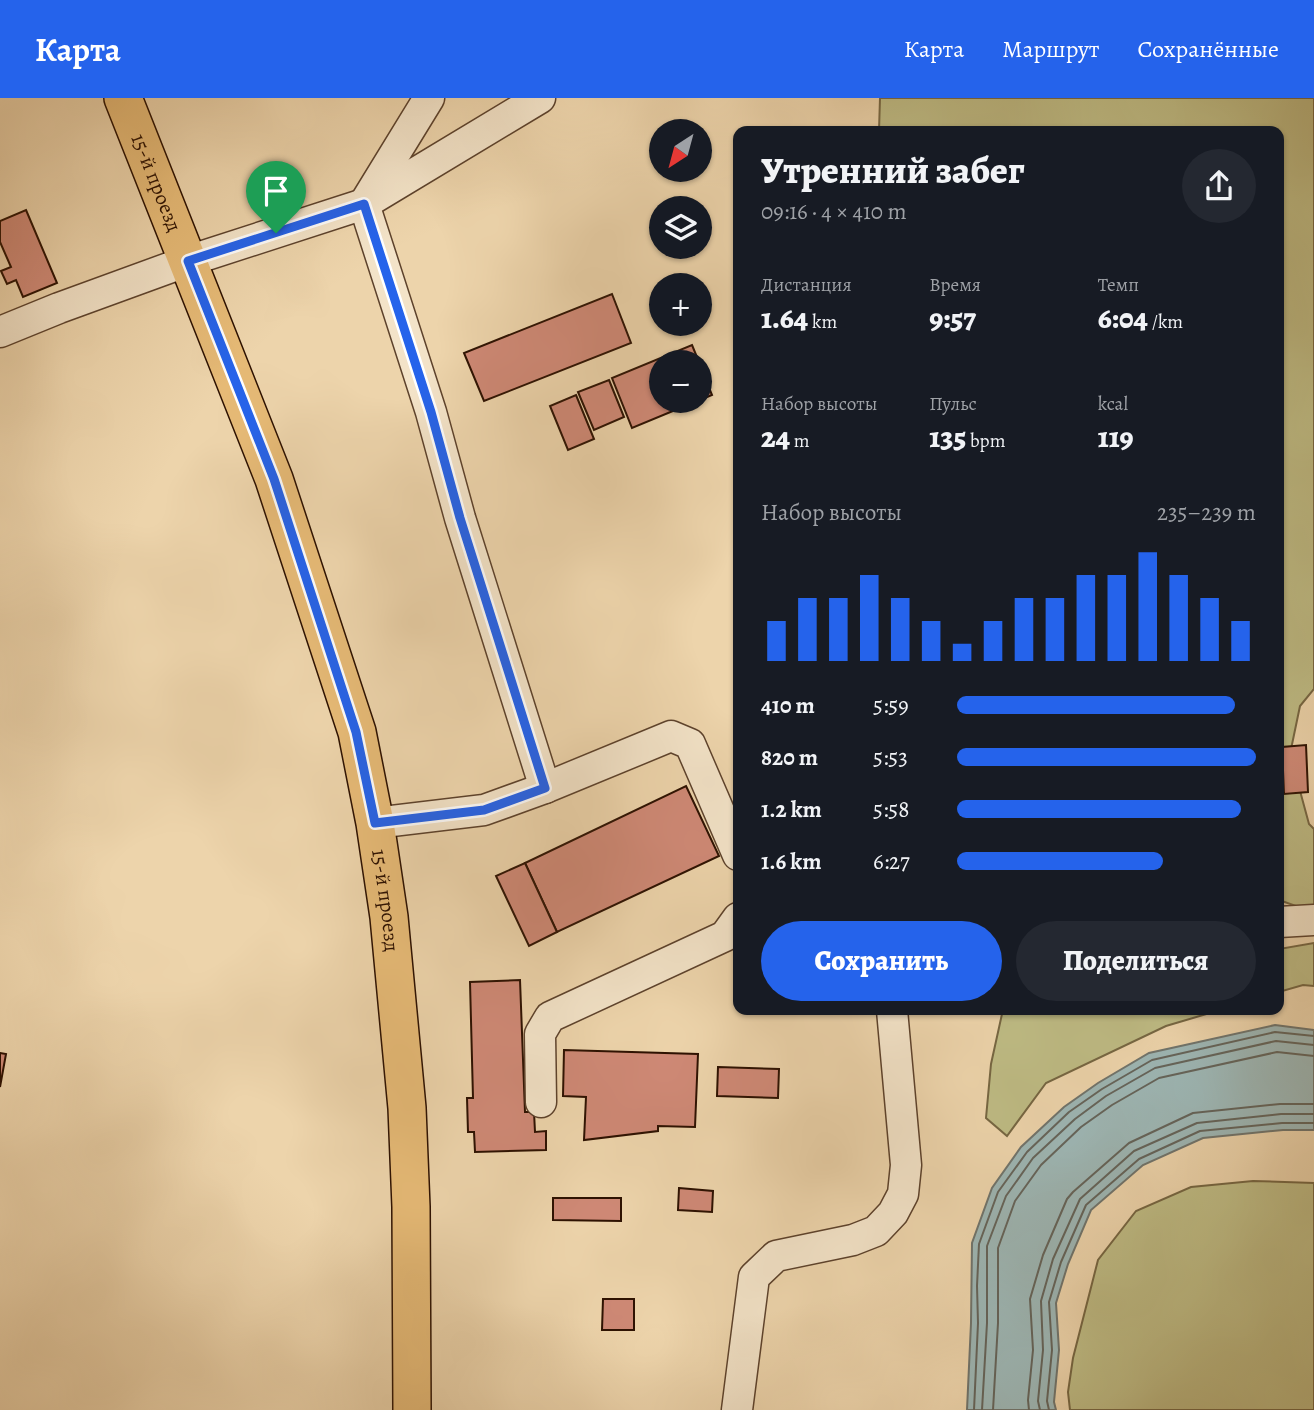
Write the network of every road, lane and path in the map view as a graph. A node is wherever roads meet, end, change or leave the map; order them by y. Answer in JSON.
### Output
{"nodes":[{"id":1,"x":123,"y":98,"type":"edge"},
{"id":2,"x":429,"y":98,"type":"edge"},
{"id":3,"x":540,"y":98,"type":"edge"},
{"id":4,"x":364,"y":204,"type":"junction"},
{"id":5,"x":188,"y":261,"type":"junction"},
{"id":6,"x":0,"y":332,"type":"edge"},
{"id":7,"x":545,"y":788,"type":"junction"},
{"id":8,"x":375,"y":823,"type":"junction"},
{"id":9,"x":733,"y":843,"type":"edge"},
{"id":10,"x":1314,"y":920,"type":"edge"},
{"id":11,"x":1284,"y":922,"type":"edge"},
{"id":12,"x":733,"y":925,"type":"edge"},
{"id":13,"x":892,"y":1015,"type":"edge"},
{"id":14,"x":541,"y":1102,"type":"dead end"},
{"id":15,"x":412,"y":1410,"type":"edge"},
{"id":16,"x":737,"y":1410,"type":"edge"}],
"edges":[{"from":1,"to":5,"type":"main road","name":"15-й проезд"},
{"from":2,"to":4,"type":"lane"},
{"from":3,"to":4,"type":"lane"},
{"from":4,"to":5,"type":"lane"},
{"from":4,"to":7,"type":"lane"},
{"from":5,"to":6,"type":"lane"},
{"from":5,"to":8,"type":"main road","name":"15-й проезд"},
{"from":7,"to":8,"type":"lane"},
{"from":7,"to":9,"type":"lane"},
{"from":8,"to":15,"type":"main road","name":"15-й проезд"},
{"from":10,"to":11,"type":"lane"},
{"from":12,"to":14,"type":"lane"},
{"from":13,"to":16,"type":"lane"}]}
